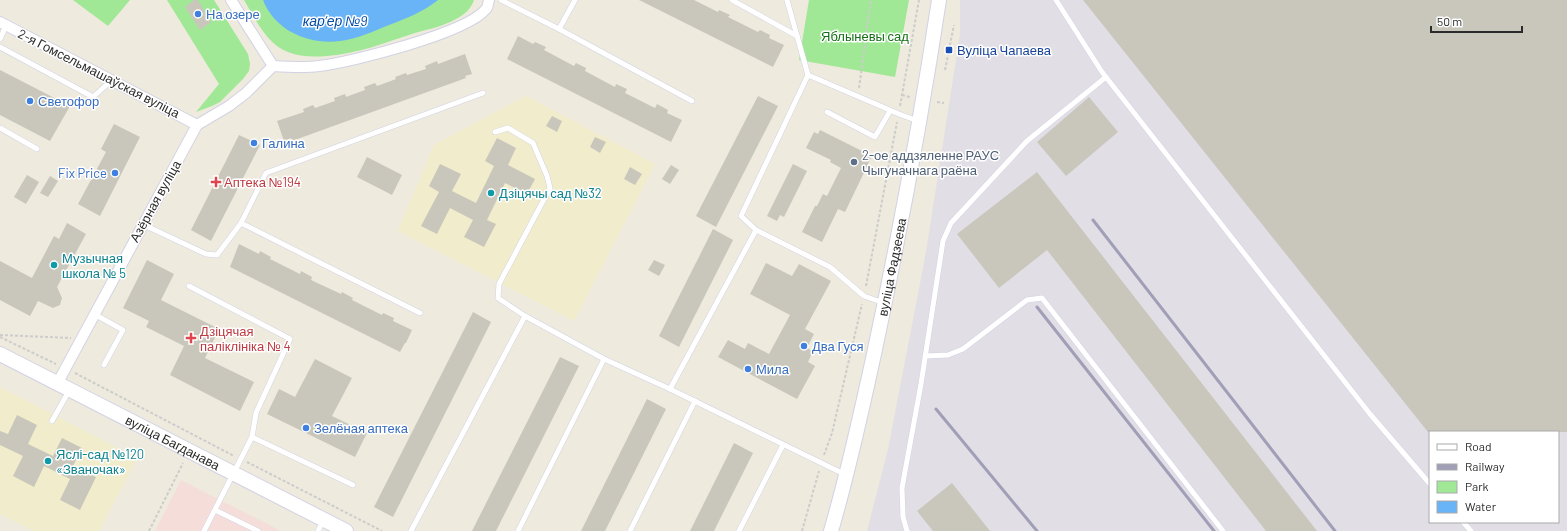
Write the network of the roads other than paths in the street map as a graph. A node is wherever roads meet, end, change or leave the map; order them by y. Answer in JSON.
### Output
{"nodes":[{"id":1,"x":230,"y":0,"type":"edge"},
{"id":2,"x":488,"y":0,"type":"edge"},
{"id":3,"x":501,"y":0,"type":"edge"},
{"id":4,"x":574,"y":0,"type":"edge"},
{"id":5,"x":732,"y":0,"type":"edge"},
{"id":6,"x":787,"y":0,"type":"edge"},
{"id":7,"x":939,"y":0,"type":"edge"},
{"id":8,"x":1056,"y":0,"type":"edge"},
{"id":9,"x":3,"y":24,"type":"edge"},
{"id":10,"x":559,"y":29,"type":"junction"},
{"id":11,"x":796,"y":36,"type":"junction"},
{"id":12,"x":0,"y":39,"type":"edge"},
{"id":13,"x":0,"y":47,"type":"edge"},
{"id":14,"x":273,"y":66,"type":"junction"},
{"id":15,"x":808,"y":75,"type":"junction"},
{"id":16,"x":1106,"y":77,"type":"junction"},
{"id":17,"x":112,"y":80,"type":"junction"},
{"id":18,"x":483,"y":92,"type":"dead end"},
{"id":19,"x":692,"y":101,"type":"dead end"},
{"id":20,"x":890,"y":111,"type":"junction"},
{"id":21,"x":827,"y":112,"type":"dead end"},
{"id":22,"x":920,"y":122,"type":"junction"},
{"id":23,"x":197,"y":125,"type":"junction"},
{"id":24,"x":0,"y":128,"type":"edge"},
{"id":25,"x":495,"y":132,"type":"dead end"},
{"id":26,"x":37,"y":149,"type":"dead end"},
{"id":27,"x":241,"y":223,"type":"junction"},
{"id":28,"x":142,"y":224,"type":"junction"},
{"id":29,"x":756,"y":230,"type":"junction"},
{"id":30,"x":189,"y":286,"type":"dead end"},
{"id":31,"x":885,"y":303,"type":"junction"},
{"id":32,"x":420,"y":313,"type":"dead end"},
{"id":33,"x":94,"y":314,"type":"junction"},
{"id":34,"x":526,"y":316,"type":"junction"},
{"id":35,"x":0,"y":354,"type":"edge"},
{"id":36,"x":925,"y":356,"type":"junction"},
{"id":37,"x":604,"y":359,"type":"junction"},
{"id":38,"x":104,"y":365,"type":"dead end"},
{"id":39,"x":63,"y":387,"type":"junction"},
{"id":40,"x":670,"y":389,"type":"junction"},
{"id":41,"x":695,"y":401,"type":"junction"},
{"id":42,"x":52,"y":421,"type":"dead end"},
{"id":43,"x":252,"y":437,"type":"junction"},
{"id":44,"x":783,"y":445,"type":"junction"},
{"id":45,"x":234,"y":474,"type":"junction"},
{"id":46,"x":847,"y":476,"type":"junction"},
{"id":47,"x":1429,"y":483,"type":"edge"},
{"id":48,"x":353,"y":485,"type":"dead end"},
{"id":49,"x":215,"y":510,"type":"junction"},
{"id":50,"x":1464,"y":523,"type":"edge"},
{"id":51,"x":321,"y":525,"type":"edge"},
{"id":52,"x":204,"y":531,"type":"edge"},
{"id":53,"x":258,"y":531,"type":"edge"},
{"id":54,"x":346,"y":531,"type":"edge"},
{"id":55,"x":411,"y":531,"type":"edge"},
{"id":56,"x":518,"y":531,"type":"edge"},
{"id":57,"x":630,"y":531,"type":"edge"},
{"id":58,"x":739,"y":531,"type":"edge"},
{"id":59,"x":831,"y":531,"type":"edge"},
{"id":60,"x":906,"y":531,"type":"edge"},
{"id":61,"x":1224,"y":531,"type":"edge"},
{"id":62,"x":1471,"y":531,"type":"edge"}],
"edges":[{"from":1,"to":14,"type":"street"},
{"from":2,"to":14,"type":"street"},
{"from":3,"to":10,"type":"lane"},
{"from":4,"to":10,"type":"lane"},
{"from":5,"to":11,"type":"lane"},
{"from":6,"to":11,"type":"lane"},
{"from":7,"to":22,"type":"street","name":"вуліца Фадзеева"},
{"from":8,"to":16,"type":"lane"},
{"from":9,"to":12,"type":"lane"},
{"from":9,"to":17,"type":"street","name":"2-я Гомсельмашаўская вуліца"},
{"from":10,"to":19,"type":"lane"},
{"from":11,"to":15,"type":"lane"},
{"from":13,"to":17,"type":"lane"},
{"from":14,"to":23,"type":"street"},
{"from":15,"to":20,"type":"lane"},
{"from":15,"to":29,"type":"lane"},
{"from":16,"to":36,"type":"lane"},
{"from":16,"to":47,"type":"lane"},
{"from":17,"to":23,"type":"street","name":"2-я Гомсельмашаўская вуліца"},
{"from":18,"to":27,"type":"lane"},
{"from":20,"to":21,"type":"lane"},
{"from":20,"to":22,"type":"lane"},
{"from":22,"to":31,"type":"street","name":"вуліца Фадзеева"},
{"from":23,"to":28,"type":"street","name":"Азёрная вуліца"},
{"from":24,"to":26,"type":"lane"},
{"from":25,"to":34,"type":"lane"},
{"from":27,"to":28,"type":"lane"},
{"from":27,"to":32,"type":"lane"},
{"from":28,"to":33,"type":"street","name":"Азёрная вуліца"},
{"from":29,"to":31,"type":"lane"},
{"from":29,"to":40,"type":"lane"},
{"from":30,"to":43,"type":"lane"},
{"from":31,"to":46,"type":"street","name":"вуліца Фадзеева"},
{"from":33,"to":38,"type":"lane"},
{"from":33,"to":39,"type":"street","name":"Азёрная вуліца"},
{"from":34,"to":37,"type":"lane"},
{"from":34,"to":55,"type":"lane"},
{"from":35,"to":39,"type":"street","name":"вуліца Багданава"},
{"from":36,"to":60,"type":"lane"},
{"from":36,"to":61,"type":"lane"},
{"from":37,"to":40,"type":"lane"},
{"from":37,"to":56,"type":"lane"},
{"from":39,"to":42,"type":"lane"},
{"from":39,"to":45,"type":"street","name":"вуліца Багданава"},
{"from":40,"to":41,"type":"lane"},
{"from":41,"to":44,"type":"lane"},
{"from":41,"to":57,"type":"lane"},
{"from":43,"to":45,"type":"lane"},
{"from":43,"to":48,"type":"lane"},
{"from":44,"to":46,"type":"lane"},
{"from":44,"to":58,"type":"lane"},
{"from":45,"to":49,"type":"lane"},
{"from":45,"to":51,"type":"street","name":"вуліца Багданава"},
{"from":46,"to":59,"type":"street","name":"вуліца Фадзеева"},
{"from":49,"to":52,"type":"lane"},
{"from":49,"to":53,"type":"lane"},
{"from":50,"to":62,"type":"lane"},
{"from":51,"to":54,"type":"street","name":"вуліца Багданава"}]}
